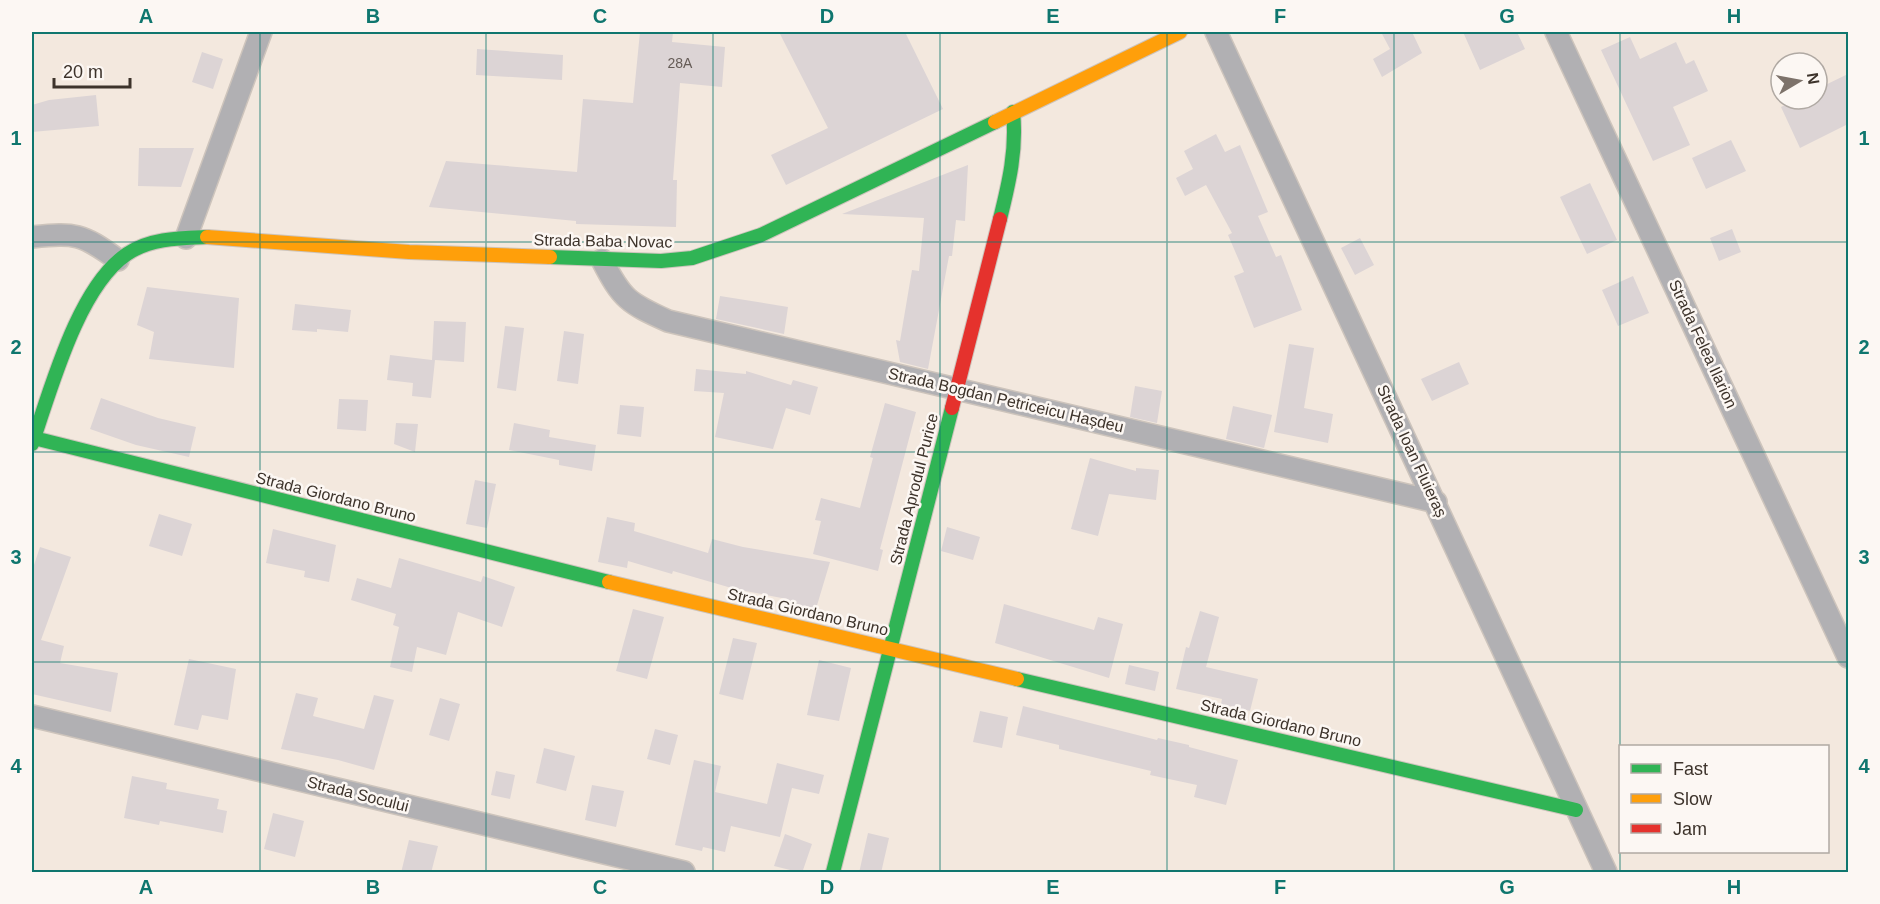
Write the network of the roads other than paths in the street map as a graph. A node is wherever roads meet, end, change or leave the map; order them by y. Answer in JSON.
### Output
{"nodes":[{"id":1,"x":261,"y":32,"type":"edge"},
{"id":2,"x":1180,"y":32,"type":"edge"},
{"id":3,"x":1216,"y":32,"type":"edge"},
{"id":4,"x":1556,"y":32,"type":"edge"},
{"id":5,"x":1013,"y":112,"type":"junction"},
{"id":6,"x":32,"y":237,"type":"edge"},
{"id":7,"x":186,"y":238,"type":"junction"},
{"id":8,"x":118,"y":260,"type":"junction"},
{"id":9,"x":602,"y":260,"type":"junction"},
{"id":10,"x":956,"y":389,"type":"junction"},
{"id":11,"x":33,"y":441,"type":"edge"},
{"id":12,"x":1436,"y":502,"type":"junction"},
{"id":13,"x":890,"y":648,"type":"junction"},
{"id":14,"x":1848,"y":657,"type":"edge"},
{"id":15,"x":32,"y":716,"type":"edge"},
{"id":16,"x":1576,"y":810,"type":"junction"},
{"id":17,"x":684,"y":873,"type":"edge"},
{"id":18,"x":833,"y":873,"type":"edge"},
{"id":19,"x":1606,"y":873,"type":"edge"}],
"edges":[{"from":1,"to":7,"type":"street"},
{"from":2,"to":5,"type":"street","name":"Strada Baba Novac"},
{"from":3,"to":12,"type":"street","name":"Strada Ioan Fluieraș"},
{"from":4,"to":14,"type":"street","name":"Strada Felea Ilarion"},
{"from":5,"to":9,"type":"street","name":"Strada Baba Novac"},
{"from":5,"to":10,"type":"street","name":"Strada Aprodul Purice"},
{"from":6,"to":8,"type":"street"},
{"from":7,"to":8,"type":"street","name":"Strada Baba Novac"},
{"from":7,"to":9,"type":"street","name":"Strada Baba Novac"},
{"from":8,"to":11,"type":"street"},
{"from":9,"to":10,"type":"street","name":"Strada Bogdan Petriceicu Hașdeu"},
{"from":10,"to":12,"type":"street","name":"Strada Bogdan Petriceicu Hașdeu"},
{"from":10,"to":13,"type":"street","name":"Strada Aprodul Purice"},
{"from":11,"to":13,"type":"street","name":"Strada Giordano Bruno"},
{"from":12,"to":16,"type":"street","name":"Strada Ioan Fluieraș"},
{"from":13,"to":16,"type":"street","name":"Strada Giordano Bruno"},
{"from":13,"to":18,"type":"street","name":"Strada Aprodul Purice"},
{"from":15,"to":17,"type":"street","name":"Strada Socului"},
{"from":16,"to":19,"type":"street","name":"Strada Ioan Fluieraș"}]}
